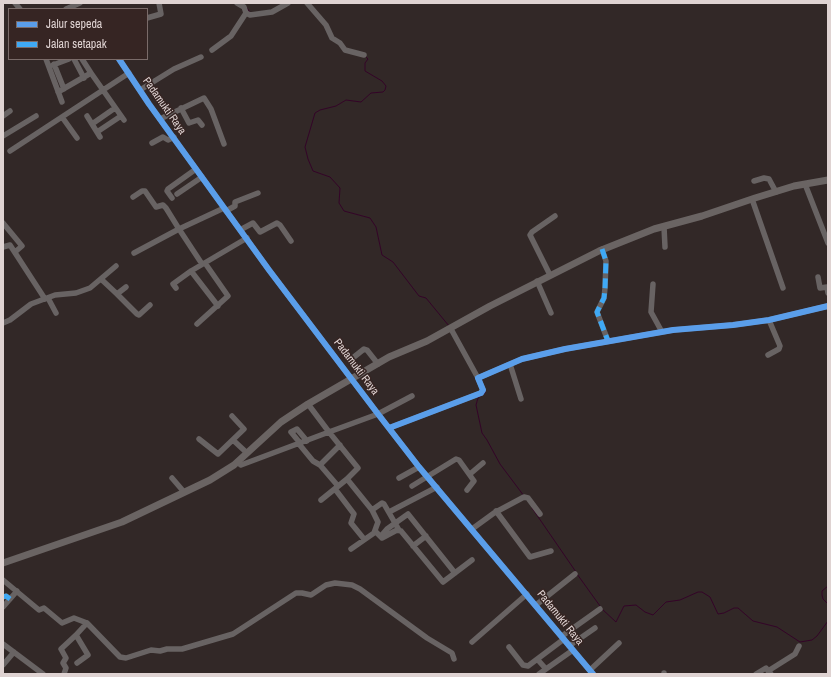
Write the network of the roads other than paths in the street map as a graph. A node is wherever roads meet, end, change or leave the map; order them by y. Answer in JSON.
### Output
{"nodes":[{"id":1,"x":80,"y":3,"type":"edge"},
{"id":2,"x":159,"y":3,"type":"edge"},
{"id":3,"x":237,"y":3,"type":"edge"},
{"id":4,"x":288,"y":3,"type":"edge"},
{"id":5,"x":307,"y":3,"type":"edge"},
{"id":6,"x":68,"y":8,"type":"edge"},
{"id":7,"x":246,"y":13,"type":"junction"},
{"id":8,"x":148,"y":18,"type":"edge"},
{"id":9,"x":212,"y":50,"type":"dead end"},
{"id":10,"x":364,"y":55,"type":"dead end"},
{"id":11,"x":201,"y":57,"type":"dead end"},
{"id":12,"x":47,"y":60,"type":"edge"},
{"id":13,"x":67,"y":60,"type":"edge"},
{"id":14,"x":75,"y":60,"type":"edge"},
{"id":15,"x":83,"y":60,"type":"edge"},
{"id":16,"x":120,"y":60,"type":"edge"},
{"id":17,"x":52,"y":66,"type":"junction"},
{"id":18,"x":91,"y":73,"type":"junction"},
{"id":19,"x":129,"y":73,"type":"junction"},
{"id":20,"x":84,"y":78,"type":"junction"},
{"id":21,"x":102,"y":90,"type":"junction"},
{"id":22,"x":140,"y":90,"type":"junction"},
{"id":23,"x":61,"y":91,"type":"junction"},
{"id":24,"x":62,"y":102,"type":"dead end"},
{"id":25,"x":115,"y":108,"type":"junction"},
{"id":26,"x":181,"y":108,"type":"junction"},
{"id":27,"x":10,"y":111,"type":"dead end"},
{"id":28,"x":3,"y":116,"type":"edge"},
{"id":29,"x":36,"y":116,"type":"dead end"},
{"id":30,"x":87,"y":116,"type":"dead end"},
{"id":31,"x":62,"y":117,"type":"junction"},
{"id":32,"x":160,"y":119,"type":"junction"},
{"id":33,"x":92,"y":124,"type":"junction"},
{"id":34,"x":202,"y":126,"type":"dead end"},
{"id":35,"x":3,"y":136,"type":"edge"},
{"id":36,"x":174,"y":137,"type":"junction"},
{"id":37,"x":77,"y":138,"type":"dead end"},
{"id":38,"x":152,"y":143,"type":"dead end"},
{"id":39,"x":224,"y":144,"type":"dead end"},
{"id":40,"x":10,"y":151,"type":"dead end"},
{"id":41,"x":196,"y":169,"type":"junction"},
{"id":42,"x":202,"y":177,"type":"junction"},
{"id":43,"x":828,"y":180,"type":"edge"},
{"id":44,"x":754,"y":181,"type":"dead end"},
{"id":45,"x":805,"y":184,"type":"junction"},
{"id":46,"x":776,"y":192,"type":"junction"},
{"id":47,"x":258,"y":193,"type":"dead end"},
{"id":48,"x":178,"y":194,"type":"dead end"},
{"id":49,"x":133,"y":196,"type":"dead end"},
{"id":50,"x":172,"y":198,"type":"dead end"},
{"id":51,"x":752,"y":199,"type":"junction"},
{"id":52,"x":225,"y":209,"type":"junction"},
{"id":53,"x":555,"y":216,"type":"dead end"},
{"id":54,"x":3,"y":223,"type":"edge"},
{"id":55,"x":664,"y":227,"type":"junction"},
{"id":56,"x":179,"y":229,"type":"junction"},
{"id":57,"x":240,"y":230,"type":"junction"},
{"id":58,"x":247,"y":238,"type":"junction"},
{"id":59,"x":291,"y":241,"type":"dead end"},
{"id":60,"x":828,"y":243,"type":"edge"},
{"id":61,"x":3,"y":247,"type":"edge"},
{"id":62,"x":665,"y":247,"type":"dead end"},
{"id":63,"x":602,"y":250,"type":"junction"},
{"id":64,"x":15,"y":252,"type":"junction"},
{"id":65,"x":134,"y":253,"type":"dead end"},
{"id":66,"x":203,"y":263,"type":"junction"},
{"id":67,"x":116,"y":266,"type":"dead end"},
{"id":68,"x":191,"y":271,"type":"junction"},
{"id":69,"x":550,"y":275,"type":"junction"},
{"id":70,"x":818,"y":277,"type":"dead end"},
{"id":71,"x":101,"y":280,"type":"junction"},
{"id":72,"x":537,"y":281,"type":"junction"},
{"id":73,"x":653,"y":284,"type":"dead end"},
{"id":74,"x":126,"y":287,"type":"dead end"},
{"id":75,"x":827,"y":287,"type":"edge"},
{"id":76,"x":176,"y":288,"type":"dead end"},
{"id":77,"x":783,"y":288,"type":"dead end"},
{"id":78,"x":828,"y":293,"type":"edge"},
{"id":79,"x":117,"y":294,"type":"junction"},
{"id":80,"x":46,"y":299,"type":"junction"},
{"id":81,"x":150,"y":305,"type":"dead end"},
{"id":82,"x":218,"y":306,"type":"junction"},
{"id":83,"x":828,"y":306,"type":"edge"},
{"id":84,"x":56,"y":313,"type":"dead end"},
{"id":85,"x":551,"y":313,"type":"dead end"},
{"id":86,"x":769,"y":320,"type":"junction"},
{"id":87,"x":3,"y":323,"type":"edge"},
{"id":88,"x":197,"y":324,"type":"dead end"},
{"id":89,"x":451,"y":329,"type":"junction"},
{"id":90,"x":662,"y":332,"type":"junction"},
{"id":91,"x":608,"y":341,"type":"junction"},
{"id":92,"x":768,"y":355,"type":"dead end"},
{"id":93,"x":354,"y":357,"type":"dead end"},
{"id":94,"x":378,"y":364,"type":"junction"},
{"id":95,"x":510,"y":364,"type":"junction"},
{"id":96,"x":478,"y":378,"type":"junction"},
{"id":97,"x":354,"y":379,"type":"junction"},
{"id":98,"x":412,"y":396,"type":"dead end"},
{"id":99,"x":522,"y":399,"type":"dead end"},
{"id":100,"x":308,"y":404,"type":"junction"},
{"id":101,"x":378,"y":414,"type":"junction"},
{"id":102,"x":232,"y":416,"type":"dead end"},
{"id":103,"x":389,"y":428,"type":"junction"},
{"id":104,"x":329,"y":432,"type":"junction"},
{"id":105,"x":199,"y":439,"type":"dead end"},
{"id":106,"x":233,"y":440,"type":"junction"},
{"id":107,"x":307,"y":441,"type":"junction"},
{"id":108,"x":299,"y":443,"type":"junction"},
{"id":109,"x":340,"y":445,"type":"junction"},
{"id":110,"x":247,"y":453,"type":"junction"},
{"id":111,"x":237,"y":462,"type":"junction"},
{"id":112,"x":483,"y":463,"type":"dead end"},
{"id":113,"x":320,"y":465,"type":"junction"},
{"id":114,"x":419,"y":466,"type":"junction"},
{"id":115,"x":470,"y":474,"type":"junction"},
{"id":116,"x":428,"y":477,"type":"junction"},
{"id":117,"x":172,"y":478,"type":"dead end"},
{"id":118,"x":399,"y":478,"type":"dead end"},
{"id":119,"x":347,"y":479,"type":"junction"},
{"id":120,"x":412,"y":486,"type":"dead end"},
{"id":121,"x":336,"y":487,"type":"junction"},
{"id":122,"x":436,"y":487,"type":"junction"},
{"id":123,"x":467,"y":490,"type":"dead end"},
{"id":124,"x":184,"y":492,"type":"junction"},
{"id":125,"x":320,"y":500,"type":"dead end"},
{"id":126,"x":372,"y":510,"type":"junction"},
{"id":127,"x":496,"y":511,"type":"junction"},
{"id":128,"x":389,"y":512,"type":"junction"},
{"id":129,"x":540,"y":514,"type":"dead end"},
{"id":130,"x":395,"y":523,"type":"junction"},
{"id":131,"x":472,"y":529,"type":"junction"},
{"id":132,"x":399,"y":530,"type":"junction"},
{"id":133,"x":375,"y":531,"type":"junction"},
{"id":134,"x":426,"y":536,"type":"junction"},
{"id":135,"x":380,"y":537,"type":"junction"},
{"id":136,"x":364,"y":539,"type":"junction"},
{"id":137,"x":413,"y":546,"type":"junction"},
{"id":138,"x":351,"y":549,"type":"dead end"},
{"id":139,"x":551,"y":550,"type":"dead end"},
{"id":140,"x":472,"y":560,"type":"dead end"},
{"id":141,"x":3,"y":563,"type":"edge"},
{"id":142,"x":456,"y":573,"type":"junction"},
{"id":143,"x":575,"y":574,"type":"dead end"},
{"id":144,"x":3,"y":580,"type":"edge"},
{"id":145,"x":18,"y":591,"type":"junction"},
{"id":146,"x":527,"y":594,"type":"junction"},
{"id":147,"x":3,"y":597,"type":"edge"},
{"id":148,"x":10,"y":600,"type":"junction"},
{"id":149,"x":536,"y":605,"type":"junction"},
{"id":150,"x":3,"y":607,"type":"edge"},
{"id":151,"x":600,"y":609,"type":"dead end"},
{"id":152,"x":87,"y":623,"type":"junction"},
{"id":153,"x":595,"y":628,"type":"dead end"},
{"id":154,"x":76,"y":635,"type":"junction"},
{"id":155,"x":563,"y":638,"type":"junction"},
{"id":156,"x":472,"y":642,"type":"dead end"},
{"id":157,"x":619,"y":643,"type":"dead end"},
{"id":158,"x":3,"y":644,"type":"edge"},
{"id":159,"x":799,"y":646,"type":"dead end"},
{"id":160,"x":509,"y":647,"type":"dead end"},
{"id":161,"x":571,"y":648,"type":"junction"},
{"id":162,"x":14,"y":652,"type":"junction"},
{"id":163,"x":454,"y":659,"type":"dead end"},
{"id":164,"x":538,"y":660,"type":"junction"},
{"id":165,"x":77,"y":662,"type":"dead end"},
{"id":166,"x":3,"y":665,"type":"edge"},
{"id":167,"x":546,"y":669,"type":"junction"},
{"id":168,"x":592,"y":672,"type":"edge"},
{"id":169,"x":770,"y":672,"type":"edge"},
{"id":170,"x":43,"y":674,"type":"edge"},
{"id":171,"x":64,"y":674,"type":"edge"},
{"id":172,"x":539,"y":674,"type":"edge"},
{"id":173,"x":756,"y":674,"type":"edge"}],
"edges":[{"from":1,"to":6,"type":"street"},
{"from":2,"to":8,"type":"street"},
{"from":3,"to":7,"type":"street"},
{"from":4,"to":7,"type":"street"},
{"from":5,"to":10,"type":"street"},
{"from":7,"to":9,"type":"street"},
{"from":11,"to":22,"type":"street"},
{"from":12,"to":17,"type":"street"},
{"from":13,"to":17,"type":"street"},
{"from":14,"to":20,"type":"street"},
{"from":15,"to":18,"type":"street"},
{"from":16,"to":19,"type":"street","name":"Padamukti Raya"},
{"from":17,"to":23,"type":"street"},
{"from":18,"to":20,"type":"street"},
{"from":18,"to":21,"type":"street"},
{"from":19,"to":21,"type":"street"},
{"from":19,"to":22,"type":"street","name":"Padamukti Raya"},
{"from":20,"to":23,"type":"street"},
{"from":21,"to":25,"type":"street"},
{"from":21,"to":31,"type":"street"},
{"from":22,"to":32,"type":"street","name":"Padamukti Raya"},
{"from":23,"to":24,"type":"street"},
{"from":25,"to":33,"type":"street"},
{"from":25,"to":33,"type":"street"},
{"from":26,"to":32,"type":"street"},
{"from":26,"to":34,"type":"street"},
{"from":26,"to":39,"type":"street"},
{"from":27,"to":28,"type":"street"},
{"from":29,"to":35,"type":"street"},
{"from":30,"to":33,"type":"street"},
{"from":31,"to":37,"type":"street"},
{"from":31,"to":40,"type":"street"},
{"from":32,"to":36,"type":"street","name":"Padamukti Raya"},
{"from":36,"to":38,"type":"street"},
{"from":36,"to":41,"type":"street","name":"Padamukti Raya"},
{"from":41,"to":42,"type":"street","name":"Padamukti Raya"},
{"from":41,"to":50,"type":"street"},
{"from":42,"to":48,"type":"street"},
{"from":42,"to":52,"type":"street","name":"Padamukti Raya"},
{"from":43,"to":45,"type":"main road"},
{"from":44,"to":46,"type":"street"},
{"from":45,"to":46,"type":"main road"},
{"from":45,"to":60,"type":"street"},
{"from":46,"to":51,"type":"main road"},
{"from":47,"to":52,"type":"street"},
{"from":49,"to":56,"type":"street"},
{"from":51,"to":55,"type":"main road"},
{"from":51,"to":77,"type":"street"},
{"from":52,"to":56,"type":"street"},
{"from":52,"to":57,"type":"street","name":"Padamukti Raya"},
{"from":53,"to":69,"type":"street"},
{"from":54,"to":64,"type":"street"},
{"from":55,"to":62,"type":"street"},
{"from":55,"to":63,"type":"main road"},
{"from":56,"to":65,"type":"street"},
{"from":56,"to":66,"type":"street"},
{"from":57,"to":58,"type":"street","name":"Padamukti Raya"},
{"from":57,"to":59,"type":"street"},
{"from":58,"to":66,"type":"street"},
{"from":58,"to":97,"type":"street","name":"Padamukti Raya"},
{"from":61,"to":64,"type":"street"},
{"from":63,"to":69,"type":"main road"},
{"from":63,"to":91,"type":"street"},
{"from":64,"to":80,"type":"street"},
{"from":66,"to":68,"type":"street"},
{"from":66,"to":82,"type":"street"},
{"from":67,"to":71,"type":"street"},
{"from":68,"to":76,"type":"street"},
{"from":68,"to":82,"type":"street"},
{"from":69,"to":72,"type":"main road"},
{"from":70,"to":75,"type":"street"},
{"from":71,"to":79,"type":"street"},
{"from":71,"to":80,"type":"street"},
{"from":72,"to":85,"type":"street"},
{"from":72,"to":89,"type":"main road"},
{"from":73,"to":90,"type":"street"},
{"from":74,"to":79,"type":"street"},
{"from":75,"to":78,"type":"street"},
{"from":79,"to":81,"type":"street"},
{"from":80,"to":84,"type":"street"},
{"from":80,"to":87,"type":"street"},
{"from":82,"to":88,"type":"street"},
{"from":83,"to":86,"type":"street"},
{"from":86,"to":90,"type":"street"},
{"from":86,"to":92,"type":"street"},
{"from":89,"to":94,"type":"main road"},
{"from":89,"to":96,"type":"street"},
{"from":90,"to":91,"type":"street"},
{"from":91,"to":95,"type":"street"},
{"from":93,"to":94,"type":"street"},
{"from":94,"to":97,"type":"main road"},
{"from":95,"to":96,"type":"street"},
{"from":95,"to":99,"type":"street"},
{"from":96,"to":103,"type":"street"},
{"from":97,"to":100,"type":"main road"},
{"from":97,"to":101,"type":"street","name":"Padamukti Raya"},
{"from":98,"to":101,"type":"street"},
{"from":100,"to":104,"type":"street"},
{"from":100,"to":110,"type":"main road"},
{"from":101,"to":103,"type":"street","name":"Padamukti Raya"},
{"from":101,"to":104,"type":"street"},
{"from":102,"to":106,"type":"street"},
{"from":103,"to":114,"type":"street","name":"Padamukti Raya"},
{"from":104,"to":107,"type":"street"},
{"from":104,"to":109,"type":"street"},
{"from":105,"to":106,"type":"street"},
{"from":106,"to":110,"type":"street"},
{"from":107,"to":108,"type":"street"},
{"from":107,"to":108,"type":"street"},
{"from":108,"to":111,"type":"street"},
{"from":108,"to":113,"type":"street"},
{"from":109,"to":113,"type":"street"},
{"from":109,"to":119,"type":"street"},
{"from":110,"to":111,"type":"main road"},
{"from":111,"to":124,"type":"main road"},
{"from":112,"to":115,"type":"street"},
{"from":113,"to":121,"type":"street"},
{"from":114,"to":116,"type":"street","name":"Padamukti Raya"},
{"from":114,"to":118,"type":"street"},
{"from":115,"to":116,"type":"street"},
{"from":115,"to":123,"type":"street"},
{"from":116,"to":120,"type":"street"},
{"from":116,"to":122,"type":"street","name":"Padamukti Raya"},
{"from":117,"to":124,"type":"street"},
{"from":119,"to":121,"type":"street"},
{"from":119,"to":126,"type":"street"},
{"from":121,"to":125,"type":"street"},
{"from":121,"to":136,"type":"street"},
{"from":122,"to":128,"type":"street"},
{"from":122,"to":131,"type":"street","name":"Padamukti Raya"},
{"from":124,"to":141,"type":"main road"},
{"from":126,"to":128,"type":"street"},
{"from":126,"to":133,"type":"street"},
{"from":127,"to":129,"type":"street"},
{"from":127,"to":131,"type":"street"},
{"from":127,"to":139,"type":"street"},
{"from":128,"to":130,"type":"street"},
{"from":130,"to":132,"type":"street"},
{"from":130,"to":134,"type":"street"},
{"from":130,"to":135,"type":"street"},
{"from":131,"to":146,"type":"street","name":"Padamukti Raya"},
{"from":132,"to":135,"type":"street"},
{"from":132,"to":137,"type":"street"},
{"from":133,"to":135,"type":"street"},
{"from":133,"to":136,"type":"street"},
{"from":134,"to":137,"type":"street"},
{"from":134,"to":142,"type":"street"},
{"from":136,"to":138,"type":"street"},
{"from":137,"to":142,"type":"street"},
{"from":140,"to":142,"type":"street"},
{"from":143,"to":149,"type":"street"},
{"from":144,"to":145,"type":"street"},
{"from":145,"to":148,"type":"street"},
{"from":145,"to":152,"type":"street"},
{"from":146,"to":149,"type":"street","name":"Padamukti Raya"},
{"from":146,"to":156,"type":"street"},
{"from":147,"to":148,"type":"street"},
{"from":148,"to":150,"type":"street"},
{"from":149,"to":155,"type":"street","name":"Padamukti Raya"},
{"from":151,"to":155,"type":"street"},
{"from":152,"to":154,"type":"street"},
{"from":152,"to":163,"type":"street"},
{"from":153,"to":161,"type":"street"},
{"from":154,"to":165,"type":"street"},
{"from":154,"to":171,"type":"street"},
{"from":155,"to":161,"type":"street","name":"Padamukti Raya"},
{"from":155,"to":164,"type":"street"},
{"from":157,"to":168,"type":"street"},
{"from":158,"to":162,"type":"street"},
{"from":159,"to":169,"type":"street"},
{"from":160,"to":164,"type":"street"},
{"from":161,"to":167,"type":"street"},
{"from":161,"to":168,"type":"street","name":"Padamukti Raya"},
{"from":162,"to":166,"type":"street"},
{"from":162,"to":170,"type":"street"},
{"from":164,"to":167,"type":"street"},
{"from":167,"to":172,"type":"street"},
{"from":169,"to":173,"type":"street"}]}
